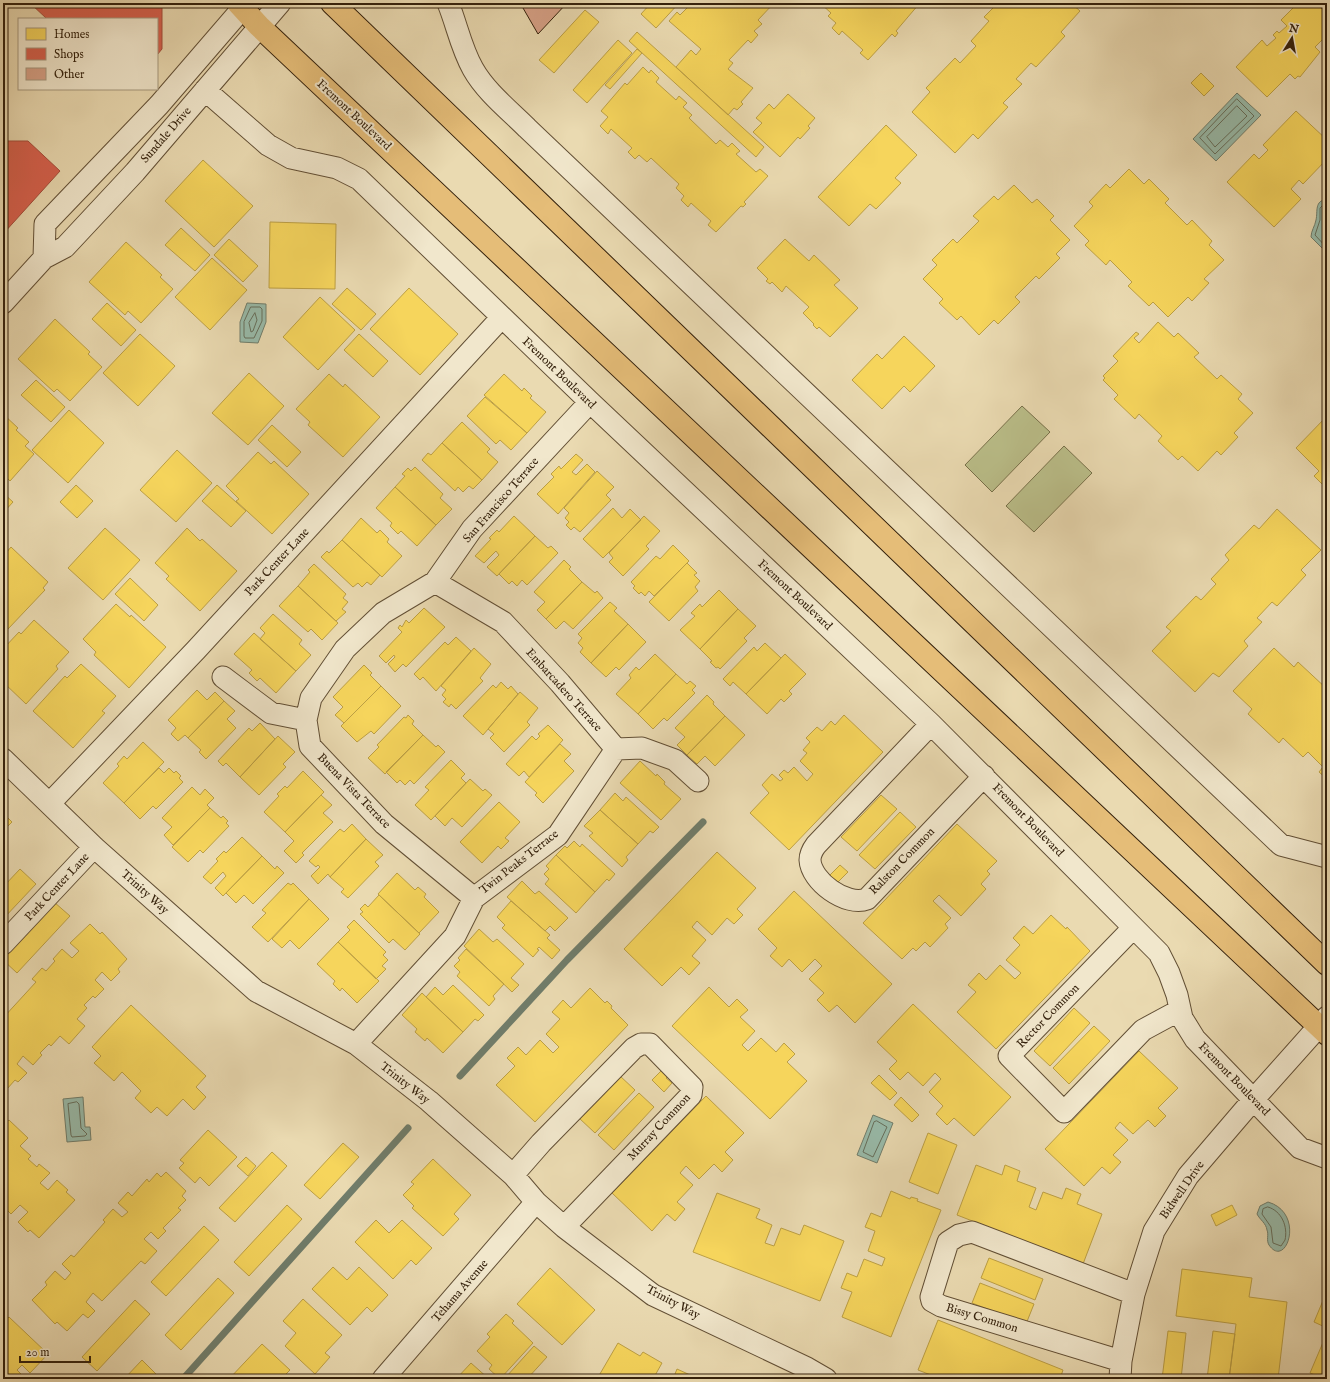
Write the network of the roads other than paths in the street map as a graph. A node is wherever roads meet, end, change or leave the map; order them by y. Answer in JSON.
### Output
{"nodes":[{"id":1,"x":280,"y":3,"type":"edge"},
{"id":2,"x":332,"y":3,"type":"edge"},
{"id":3,"x":448,"y":3,"type":"edge"},
{"id":4,"x":243,"y":5,"type":"edge"},
{"id":5,"x":259,"y":26,"type":"junction"},
{"id":6,"x":205,"y":90,"type":"junction"},
{"id":7,"x":44,"y":258,"type":"junction"},
{"id":8,"x":3,"y":303,"type":"edge"},
{"id":9,"x":502,"y":317,"type":"junction"},
{"id":10,"x":590,"y":402,"type":"junction"},
{"id":11,"x":435,"y":582,"type":"junction"},
{"id":12,"x":223,"y":677,"type":"dead end"},
{"id":13,"x":306,"y":720,"type":"junction"},
{"id":14,"x":931,"y":724,"type":"junction"},
{"id":15,"x":616,"y":749,"type":"junction"},
{"id":16,"x":3,"y":758,"type":"edge"},
{"id":17,"x":984,"y":776,"type":"junction"},
{"id":18,"x":698,"y":782,"type":"dead end"},
{"id":19,"x":50,"y":803,"type":"junction"},
{"id":20,"x":94,"y":847,"type":"junction"},
{"id":21,"x":1327,"y":857,"type":"edge"},
{"id":22,"x":474,"y":898,"type":"junction"},
{"id":23,"x":1133,"y":928,"type":"junction"},
{"id":24,"x":3,"y":944,"type":"edge"},
{"id":25,"x":1327,"y":964,"type":"edge"},
{"id":26,"x":1180,"y":1010,"type":"junction"},
{"id":27,"x":1324,"y":1026,"type":"edge"},
{"id":28,"x":356,"y":1044,"type":"junction"},
{"id":29,"x":1252,"y":1100,"type":"junction"},
{"id":30,"x":1327,"y":1158,"type":"edge"},
{"id":31,"x":513,"y":1175,"type":"junction"},
{"id":32,"x":536,"y":1202,"type":"junction"},
{"id":33,"x":564,"y":1227,"type":"junction"},
{"id":34,"x":1134,"y":1294,"type":"junction"},
{"id":35,"x":1120,"y":1370,"type":"edge"},
{"id":36,"x":383,"y":1379,"type":"edge"},
{"id":37,"x":826,"y":1379,"type":"edge"}],
"edges":[{"from":1,"to":5,"type":"street","name":"Sundale Drive"},
{"from":2,"to":25,"type":"main road"},
{"from":3,"to":21,"type":"street"},
{"from":4,"to":5,"type":"main road","name":"Fremont Boulevard"},
{"from":4,"to":7,"type":"street","name":"Sundale Drive"},
{"from":5,"to":6,"type":"street","name":"Sundale Drive"},
{"from":5,"to":27,"type":"main road","name":"Fremont Boulevard"},
{"from":6,"to":7,"type":"street","name":"Sundale Drive"},
{"from":6,"to":9,"type":"street","name":"Fremont Boulevard"},
{"from":7,"to":8,"type":"street","name":"Sundale Drive"},
{"from":9,"to":10,"type":"street","name":"Fremont Boulevard"},
{"from":9,"to":19,"type":"street","name":"Park Center Lane"},
{"from":10,"to":11,"type":"street","name":"San Francisco Terrace"},
{"from":10,"to":14,"type":"street","name":"Fremont Boulevard"},
{"from":11,"to":13,"type":"street","name":"San Francisco Terrace"},
{"from":11,"to":15,"type":"street","name":"Embarcadero Terrace"},
{"from":12,"to":13,"type":"street"},
{"from":13,"to":22,"type":"street","name":"Buena Vista Terrace"},
{"from":14,"to":17,"type":"street","name":"Fremont Boulevard"},
{"from":14,"to":17,"type":"street","name":"Ralston Common"},
{"from":15,"to":18,"type":"street"},
{"from":15,"to":22,"type":"street","name":"Twin Peaks Terrace"},
{"from":16,"to":19,"type":"street","name":"Trinity Way"},
{"from":17,"to":23,"type":"street","name":"Fremont Boulevard"},
{"from":19,"to":20,"type":"street","name":"Trinity Way"},
{"from":20,"to":24,"type":"street","name":"Park Center Lane"},
{"from":20,"to":28,"type":"street","name":"Trinity Way"},
{"from":22,"to":28,"type":"street","name":"Twin Peaks Terrace"},
{"from":23,"to":26,"type":"street","name":"Fremont Boulevard"},
{"from":23,"to":26,"type":"street","name":"Rector Common"},
{"from":26,"to":29,"type":"street","name":"Fremont Boulevard"},
{"from":27,"to":29,"type":"street","name":"Bidwell Drive"},
{"from":28,"to":31,"type":"street","name":"Trinity Way"},
{"from":29,"to":30,"type":"street","name":"Fremont Boulevard"},
{"from":29,"to":34,"type":"street","name":"Bidwell Drive"},
{"from":31,"to":32,"type":"street","name":"Trinity Way"},
{"from":31,"to":33,"type":"street","name":"Murray Common"},
{"from":32,"to":33,"type":"street","name":"Trinity Way"},
{"from":32,"to":36,"type":"street","name":"Tehama Avenue"},
{"from":33,"to":37,"type":"street","name":"Trinity Way"},
{"from":34,"to":35,"type":"street","name":"Bidwell Drive"},
{"from":34,"to":35,"type":"street","name":"Bissy Common"}]}
